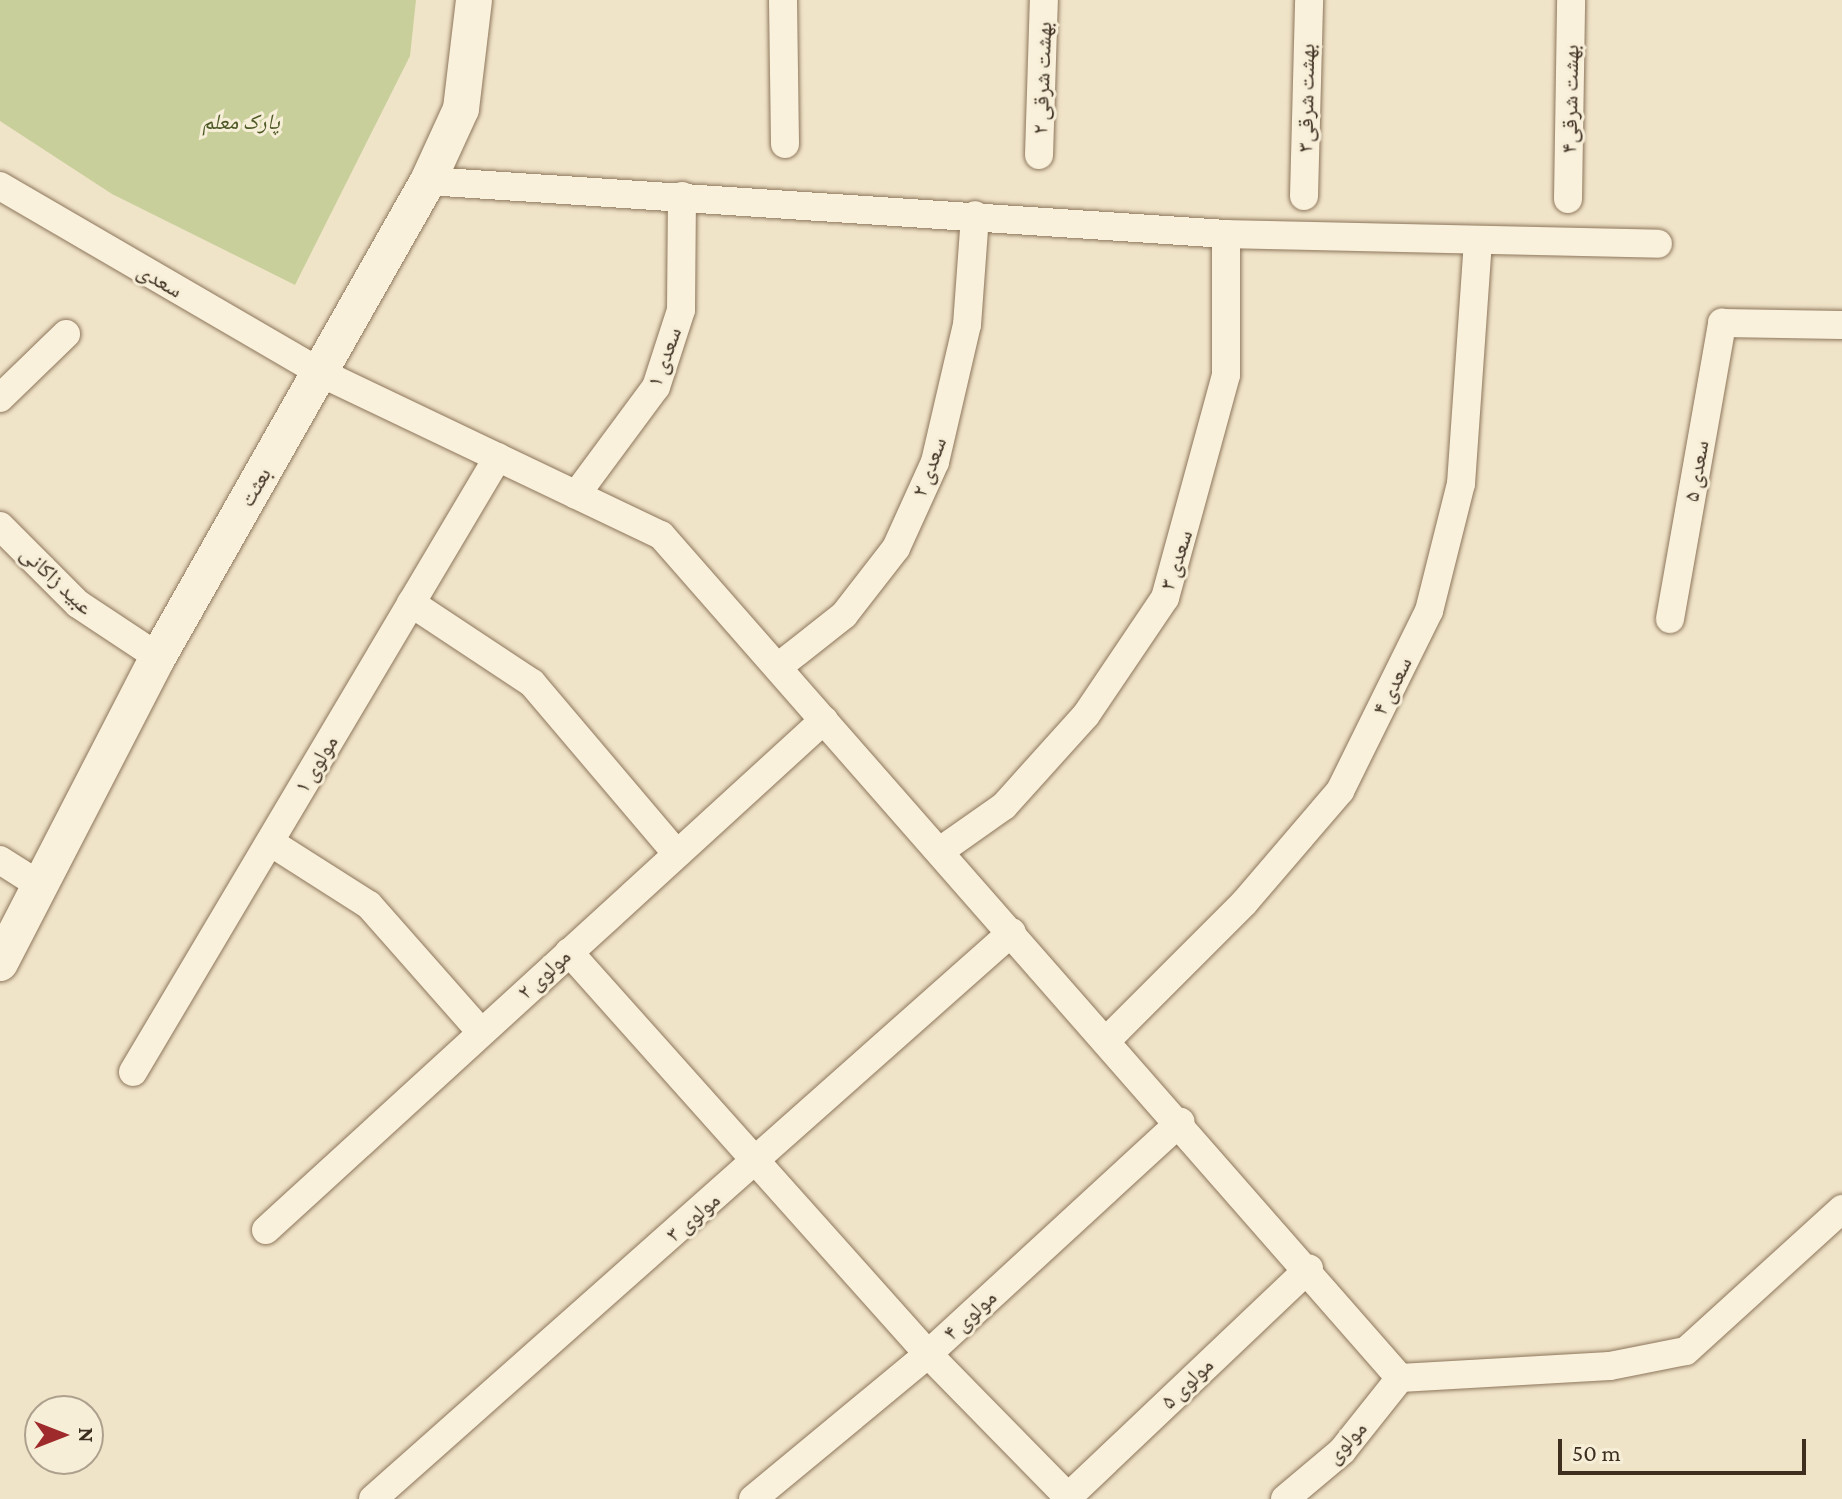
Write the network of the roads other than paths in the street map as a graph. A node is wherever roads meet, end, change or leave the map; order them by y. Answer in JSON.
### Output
{"nodes":[{"id":1,"x":474,"y":0,"type":"edge"},
{"id":2,"x":783,"y":0,"type":"edge"},
{"id":3,"x":1044,"y":0,"type":"edge"},
{"id":4,"x":1309,"y":0,"type":"edge"},
{"id":5,"x":1571,"y":0,"type":"edge"},
{"id":6,"x":785,"y":144,"type":"dead end"},
{"id":7,"x":1039,"y":155,"type":"dead end"},
{"id":8,"x":428,"y":181,"type":"junction"},
{"id":9,"x":0,"y":187,"type":"edge"},
{"id":10,"x":682,"y":196,"type":"junction"},
{"id":11,"x":1304,"y":196,"type":"dead end"},
{"id":12,"x":1568,"y":199,"type":"dead end"},
{"id":13,"x":975,"y":215,"type":"junction"},
{"id":14,"x":1226,"y":234,"type":"junction"},
{"id":15,"x":1478,"y":241,"type":"junction"},
{"id":16,"x":1658,"y":244,"type":"dead end"},
{"id":17,"x":1842,"y":325,"type":"edge"},
{"id":18,"x":66,"y":334,"type":"dead end"},
{"id":19,"x":321,"y":373,"type":"junction"},
{"id":20,"x":0,"y":398,"type":"edge"},
{"id":21,"x":498,"y":457,"type":"junction"},
{"id":22,"x":576,"y":495,"type":"junction"},
{"id":23,"x":0,"y":526,"type":"edge"},
{"id":24,"x":411,"y":603,"type":"junction"},
{"id":25,"x":1670,"y":619,"type":"dead end"},
{"id":26,"x":158,"y":657,"type":"junction"},
{"id":27,"x":778,"y":667,"type":"junction"},
{"id":28,"x":824,"y":720,"type":"junction"},
{"id":29,"x":270,"y":842,"type":"junction"},
{"id":30,"x":940,"y":851,"type":"junction"},
{"id":31,"x":677,"y":854,"type":"junction"},
{"id":32,"x":0,"y":860,"type":"edge"},
{"id":33,"x":38,"y":884,"type":"junction"},
{"id":34,"x":1012,"y":932,"type":"junction"},
{"id":35,"x":569,"y":952,"type":"junction"},
{"id":36,"x":0,"y":963,"type":"edge"},
{"id":37,"x":481,"y":1032,"type":"junction"},
{"id":38,"x":1107,"y":1040,"type":"junction"},
{"id":39,"x":133,"y":1072,"type":"dead end"},
{"id":40,"x":1180,"y":1122,"type":"junction"},
{"id":41,"x":755,"y":1162,"type":"junction"},
{"id":42,"x":1842,"y":1209,"type":"edge"},
{"id":43,"x":266,"y":1230,"type":"dead end"},
{"id":44,"x":1309,"y":1268,"type":"junction"},
{"id":45,"x":928,"y":1354,"type":"junction"},
{"id":46,"x":1400,"y":1378,"type":"junction"},
{"id":47,"x":1067,"y":1498,"type":"edge"},
{"id":48,"x":373,"y":1499,"type":"edge"},
{"id":49,"x":753,"y":1499,"type":"edge"},
{"id":50,"x":1285,"y":1499,"type":"edge"}],
"edges":[{"from":1,"to":8,"type":"street","name":"بعثت"},
{"from":2,"to":6,"type":"street"},
{"from":3,"to":7,"type":"street","name":"بهشت شرقی ۲"},
{"from":4,"to":11,"type":"street","name":"بهشت شرقی۳"},
{"from":5,"to":12,"type":"street","name":"بهشت شرقی۴"},
{"from":8,"to":10,"type":"street"},
{"from":8,"to":19,"type":"street","name":"بعثت"},
{"from":9,"to":19,"type":"street","name":"سعدی"},
{"from":10,"to":13,"type":"street"},
{"from":10,"to":22,"type":"street","name":"سعدی ۱"},
{"from":13,"to":14,"type":"street"},
{"from":13,"to":27,"type":"street","name":"سعدی ۲"},
{"from":14,"to":15,"type":"street"},
{"from":14,"to":30,"type":"street","name":"سعدی ۳"},
{"from":15,"to":16,"type":"street"},
{"from":15,"to":38,"type":"street","name":"سعدی ۴"},
{"from":17,"to":25,"type":"street","name":"سعدی ۵"},
{"from":18,"to":20,"type":"street"},
{"from":19,"to":21,"type":"street","name":"سعدی"},
{"from":19,"to":26,"type":"street","name":"بعثت"},
{"from":21,"to":22,"type":"street","name":"سعدی"},
{"from":21,"to":24,"type":"street","name":"مولوی ۱"},
{"from":22,"to":27,"type":"street","name":"سعدی"},
{"from":23,"to":26,"type":"street","name":"عبید زاکانی"},
{"from":24,"to":29,"type":"street","name":"مولوی ۱"},
{"from":24,"to":31,"type":"street"},
{"from":26,"to":33,"type":"street","name":"بعثت"},
{"from":27,"to":28,"type":"street","name":"سعدی"},
{"from":28,"to":30,"type":"street","name":"سعدی"},
{"from":28,"to":31,"type":"street","name":"مولوی ۲"},
{"from":29,"to":37,"type":"street"},
{"from":29,"to":39,"type":"street","name":"مولوی ۱"},
{"from":30,"to":34,"type":"street","name":"سعدی"},
{"from":31,"to":35,"type":"street","name":"مولوی ۲"},
{"from":32,"to":33,"type":"street"},
{"from":33,"to":36,"type":"street","name":"بعثت"},
{"from":34,"to":38,"type":"street","name":"سعدی"},
{"from":34,"to":41,"type":"street","name":"مولوی ۳"},
{"from":35,"to":37,"type":"street","name":"مولوی ۲"},
{"from":35,"to":41,"type":"street"},
{"from":37,"to":43,"type":"street","name":"مولوی ۲"},
{"from":38,"to":40,"type":"street","name":"سعدی"},
{"from":40,"to":44,"type":"street","name":"سعدی"},
{"from":40,"to":45,"type":"street","name":"مولوی ۴"},
{"from":41,"to":45,"type":"street"},
{"from":41,"to":48,"type":"street","name":"مولوی ۳"},
{"from":42,"to":46,"type":"street"},
{"from":44,"to":46,"type":"street","name":"سعدی"},
{"from":44,"to":47,"type":"street","name":"مولوی ۵"},
{"from":45,"to":47,"type":"street"},
{"from":45,"to":49,"type":"street","name":"مولوی ۴"},
{"from":46,"to":50,"type":"street","name":"مولوی"}]}
